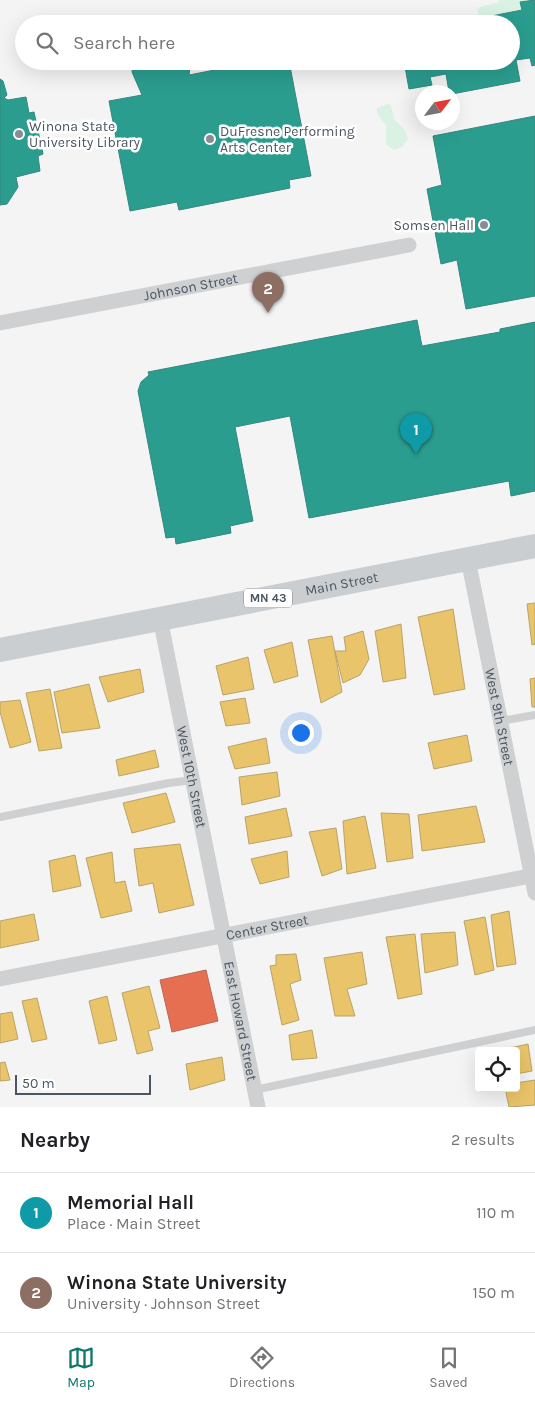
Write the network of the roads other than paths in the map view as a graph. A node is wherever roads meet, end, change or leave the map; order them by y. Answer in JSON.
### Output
{"nodes":[{"id":1,"x":409,"y":245,"type":"dead end"},
{"id":2,"x":0,"y":323,"type":"edge"},
{"id":3,"x":535,"y":546,"type":"edge"},
{"id":4,"x":468,"y":559,"type":"junction"},
{"id":5,"x":160,"y":618,"type":"junction"},
{"id":6,"x":0,"y":650,"type":"edge"},
{"id":7,"x":535,"y":715,"type":"edge"},
{"id":8,"x":501,"y":721,"type":"junction"},
{"id":9,"x":193,"y":780,"type":"junction"},
{"id":10,"x":0,"y":817,"type":"edge"},
{"id":11,"x":533,"y":875,"type":"edge"},
{"id":12,"x":535,"y":893,"type":"edge"},
{"id":13,"x":224,"y":936,"type":"junction"},
{"id":14,"x":0,"y":979,"type":"edge"},
{"id":15,"x":535,"y":1030,"type":"edge"},
{"id":16,"x":254,"y":1090,"type":"junction"},
{"id":17,"x":258,"y":1107,"type":"edge"}],
"edges":[{"from":1,"to":2,"type":"street","name":"Johnson Street"},
{"from":3,"to":4,"type":"main road","name":"Main Street","number":"MN 43"},
{"from":4,"to":5,"type":"main road","name":"Main Street","number":"MN 43"},
{"from":4,"to":8,"type":"street","name":"West 9th Street"},
{"from":5,"to":6,"type":"main road","name":"Main Street","number":"MN 43"},
{"from":5,"to":9,"type":"street","name":"West 10th Street"},
{"from":7,"to":8,"type":"lane"},
{"from":8,"to":11,"type":"street","name":"West 9th Street"},
{"from":9,"to":10,"type":"lane"},
{"from":9,"to":13,"type":"street","name":"West 10th Street"},
{"from":11,"to":12,"type":"street","name":"West 9th Street"},
{"from":11,"to":13,"type":"street","name":"Center Street"},
{"from":13,"to":14,"type":"street","name":"Center Street"},
{"from":13,"to":16,"type":"street","name":"East Howard Street"},
{"from":15,"to":16,"type":"lane"},
{"from":16,"to":17,"type":"street","name":"East Howard Street"}]}
